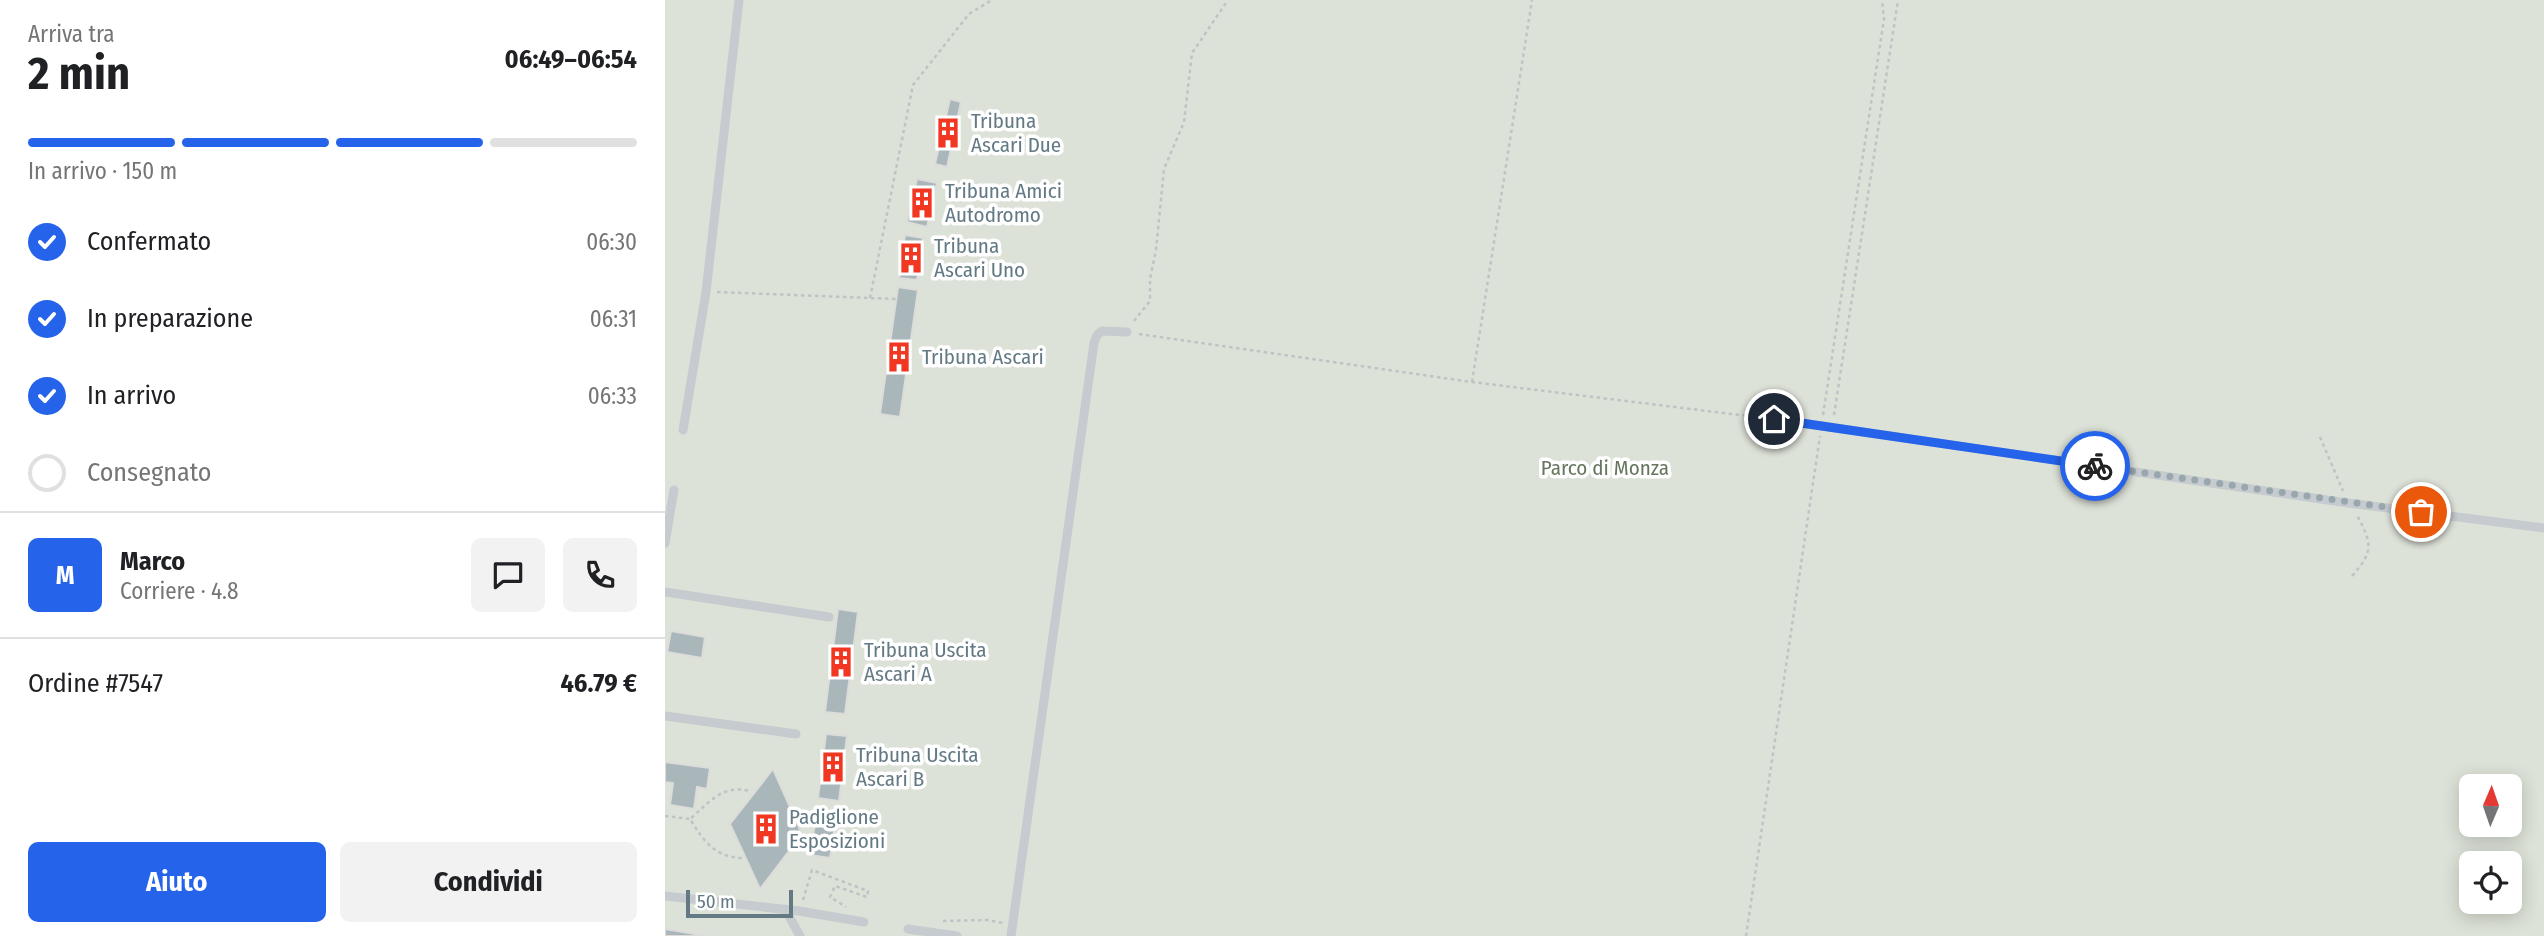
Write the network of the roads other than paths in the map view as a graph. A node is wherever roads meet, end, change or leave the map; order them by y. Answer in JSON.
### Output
{"nodes":[{"id":1,"x":739,"y":0,"type":"edge"},
{"id":2,"x":1127,"y":332,"type":"road end"},
{"id":3,"x":1774,"y":419,"type":"road end"},
{"id":4,"x":684,"y":430,"type":"dead end"},
{"id":5,"x":674,"y":490,"type":"dead end"},
{"id":6,"x":2544,"y":528,"type":"edge"},
{"id":7,"x":665,"y":543,"type":"edge"},
{"id":8,"x":665,"y":592,"type":"edge"},
{"id":9,"x":829,"y":617,"type":"dead end"},
{"id":10,"x":665,"y":716,"type":"edge"},
{"id":11,"x":796,"y":733,"type":"dead end"},
{"id":12,"x":665,"y":896,"type":"edge"},
{"id":13,"x":785,"y":909,"type":"junction"},
{"id":14,"x":864,"y":922,"type":"dead end"},
{"id":15,"x":908,"y":929,"type":"dead end"},
{"id":16,"x":800,"y":936,"type":"edge"},
{"id":17,"x":957,"y":936,"type":"edge"},
{"id":18,"x":1011,"y":936,"type":"edge"}],
"edges":[{"from":1,"to":4,"type":"lane"},
{"from":2,"to":18,"type":"lane"},
{"from":3,"to":6,"type":"lane"},
{"from":5,"to":7,"type":"lane"},
{"from":8,"to":9,"type":"lane"},
{"from":10,"to":11,"type":"lane"},
{"from":12,"to":13,"type":"lane"},
{"from":13,"to":14,"type":"lane"},
{"from":13,"to":16,"type":"lane"},
{"from":15,"to":17,"type":"lane"}]}
